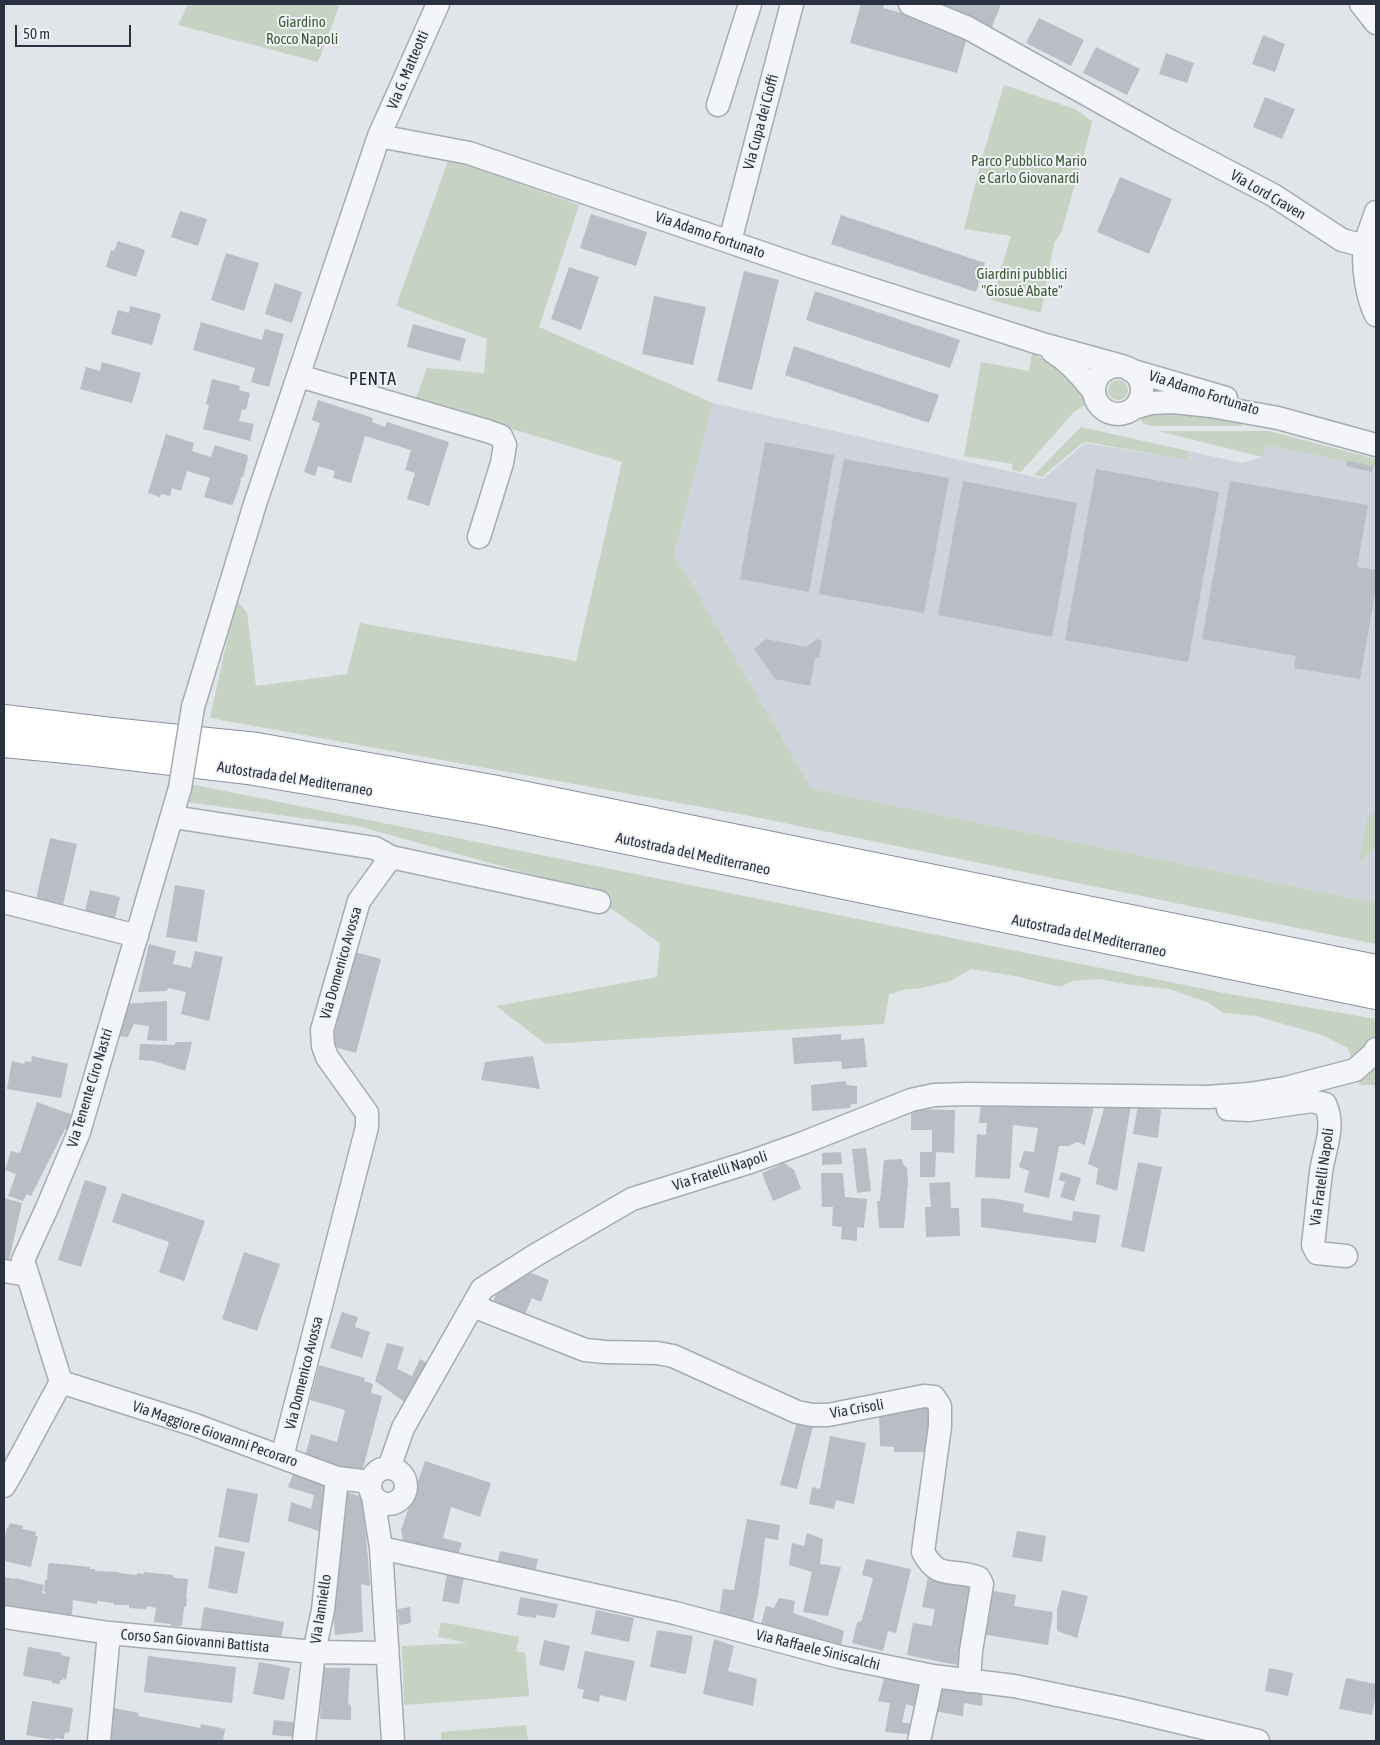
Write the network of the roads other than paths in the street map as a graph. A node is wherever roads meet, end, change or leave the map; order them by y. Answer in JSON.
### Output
{"nodes":[{"id":1,"x":438,"y":4,"type":"edge"},
{"id":2,"x":750,"y":4,"type":"edge"},
{"id":3,"x":792,"y":4,"type":"edge"},
{"id":4,"x":910,"y":4,"type":"edge"},
{"id":5,"x":1361,"y":4,"type":"edge"},
{"id":6,"x":1376,"y":23,"type":"edge"},
{"id":7,"x":718,"y":105,"type":"dead end"},
{"id":8,"x":379,"y":136,"type":"junction"},
{"id":9,"x":1376,"y":212,"type":"edge"},
{"id":10,"x":730,"y":241,"type":"junction"},
{"id":11,"x":1371,"y":247,"type":"edge"},
{"id":12,"x":1376,"y":316,"type":"edge"},
{"id":13,"x":1039,"y":343,"type":"junction"},
{"id":14,"x":1126,"y":368,"type":"junction"},
{"id":15,"x":299,"y":376,"type":"junction"},
{"id":16,"x":1094,"y":392,"type":"junction"},
{"id":17,"x":1134,"y":408,"type":"junction"},
{"id":18,"x":1278,"y":418,"type":"junction"},
{"id":19,"x":1373,"y":443,"type":"edge"},
{"id":20,"x":479,"y":538,"type":"dead end"},
{"id":21,"x":4,"y":719,"type":"edge"},
{"id":22,"x":4,"y":743,"type":"edge"},
{"id":23,"x":4,"y":756,"type":"edge"},
{"id":24,"x":248,"y":770,"type":"junction"},
{"id":25,"x":173,"y":816,"type":"junction"},
{"id":26,"x":391,"y":858,"type":"junction"},
{"id":27,"x":1022,"y":896,"type":"junction"},
{"id":28,"x":4,"y":902,"type":"edge"},
{"id":29,"x":599,"y":902,"type":"dead end"},
{"id":30,"x":137,"y":936,"type":"junction"},
{"id":31,"x":1376,"y":959,"type":"edge"},
{"id":32,"x":1376,"y":969,"type":"edge"},
{"id":33,"x":1376,"y":995,"type":"edge"},
{"id":34,"x":1376,"y":1049,"type":"edge"},
{"id":35,"x":1177,"y":1097,"type":"junction"},
{"id":36,"x":1346,"y":1256,"type":"dead end"},
{"id":37,"x":4,"y":1271,"type":"edge"},
{"id":38,"x":27,"y":1275,"type":"junction"},
{"id":39,"x":473,"y":1306,"type":"junction"},
{"id":40,"x":61,"y":1382,"type":"junction"},
{"id":41,"x":282,"y":1457,"type":"junction"},
{"id":42,"x":389,"y":1468,"type":"junction"},
{"id":43,"x":338,"y":1478,"type":"junction"},
{"id":44,"x":4,"y":1486,"type":"edge"},
{"id":45,"x":379,"y":1494,"type":"junction"},
{"id":46,"x":381,"y":1548,"type":"junction"},
{"id":47,"x":4,"y":1617,"type":"edge"},
{"id":48,"x":109,"y":1633,"type":"junction"},
{"id":49,"x":314,"y":1652,"type":"junction"},
{"id":50,"x":388,"y":1653,"type":"junction"},
{"id":51,"x":932,"y":1676,"type":"junction"},
{"id":52,"x":969,"y":1681,"type":"junction"},
{"id":53,"x":99,"y":1741,"type":"edge"},
{"id":54,"x":304,"y":1741,"type":"edge"},
{"id":55,"x":393,"y":1741,"type":"edge"},
{"id":56,"x":919,"y":1741,"type":"edge"},
{"id":57,"x":1258,"y":1741,"type":"edge"}],
"edges":[{"from":1,"to":8,"type":"street","name":"Via G. Matteotti"},
{"from":2,"to":7,"type":"street"},
{"from":3,"to":10,"type":"street","name":"Via Cupa dei Cioffi"},
{"from":4,"to":11,"type":"street","name":"Via Lord Craven"},
{"from":5,"to":6,"type":"street"},
{"from":8,"to":10,"type":"street","name":"Via Adamo Fortunato"},
{"from":8,"to":15,"type":"street","name":"Via G. Matteotti"},
{"from":9,"to":11,"type":"street"},
{"from":10,"to":13,"type":"street","name":"Via Adamo Fortunato"},
{"from":11,"to":12,"type":"street"},
{"from":13,"to":14,"type":"street","name":"Via Adamo Fortunato"},
{"from":13,"to":16,"type":"street","name":"Via Adamo Fortunato"},
{"from":14,"to":16,"type":"street"},
{"from":14,"to":17,"type":"street"},
{"from":14,"to":18,"type":"street","name":"Via Adamo Fortunato"},
{"from":15,"to":20,"type":"street"},
{"from":15,"to":25,"type":"street","name":"Via Tenente Ciro Nastri","bridge":true},
{"from":16,"to":17,"type":"street"},
{"from":17,"to":18,"type":"street","name":"Via Adamo Fortunato"},
{"from":18,"to":19,"type":"street","name":"Via Adamo Fortunato"},
{"from":21,"to":27,"type":"highway","name":"Autostrada del Mediterraneo"},
{"from":22,"to":24,"type":"highway","name":"Autostrada del Mediterraneo"},
{"from":23,"to":24,"type":"highway"},
{"from":24,"to":33,"type":"highway","name":"Autostrada del Mediterraneo"},
{"from":25,"to":26,"type":"street"},
{"from":25,"to":30,"type":"street","name":"Via Tenente Ciro Nastri"},
{"from":26,"to":29,"type":"street"},
{"from":26,"to":41,"type":"street","name":"Via Domenico Avossa"},
{"from":27,"to":31,"type":"highway"},
{"from":27,"to":32,"type":"highway","name":"Autostrada del Mediterraneo"},
{"from":28,"to":30,"type":"street"},
{"from":30,"to":38,"type":"street","name":"Via Tenente Ciro Nastri"},
{"from":34,"to":35,"type":"street","name":"Via Fratelli Napoli"},
{"from":35,"to":36,"type":"street","name":"Via Fratelli Napoli"},
{"from":35,"to":39,"type":"street","name":"Via Fratelli Napoli"},
{"from":37,"to":38,"type":"street"},
{"from":38,"to":40,"type":"street","name":"Via Tenente Ciro Nastri"},
{"from":39,"to":42,"type":"street","name":"Via Fratelli Napoli"},
{"from":39,"to":52,"type":"street","name":"Via Crisoli"},
{"from":40,"to":41,"type":"street","name":"Via Maggiore Giovanni Pecoraro"},
{"from":40,"to":44,"type":"street"},
{"from":41,"to":43,"type":"street","name":"Via Maggiore Giovanni Pecoraro"},
{"from":42,"to":45,"type":"street"},
{"from":42,"to":45,"type":"street"},
{"from":43,"to":45,"type":"street","name":"Via Maggiore Giovanni Pecoraro"},
{"from":43,"to":49,"type":"street","name":"Via Ianniello"},
{"from":45,"to":46,"type":"street"},
{"from":46,"to":50,"type":"street"},
{"from":46,"to":51,"type":"street","name":"Via Raffaele Siniscalchi"},
{"from":47,"to":48,"type":"street","name":"Corso San Giovanni Battista"},
{"from":48,"to":49,"type":"street","name":"Corso San Giovanni Battista"},
{"from":48,"to":53,"type":"street"},
{"from":49,"to":50,"type":"street","name":"Corso San Giovanni Battista"},
{"from":49,"to":54,"type":"street","name":"Via Ianniello"},
{"from":50,"to":55,"type":"street"},
{"from":51,"to":52,"type":"street","name":"Via Raffaele Siniscalchi"},
{"from":51,"to":56,"type":"street"},
{"from":52,"to":57,"type":"street","name":"Via Raffaele Siniscalchi"}]}
